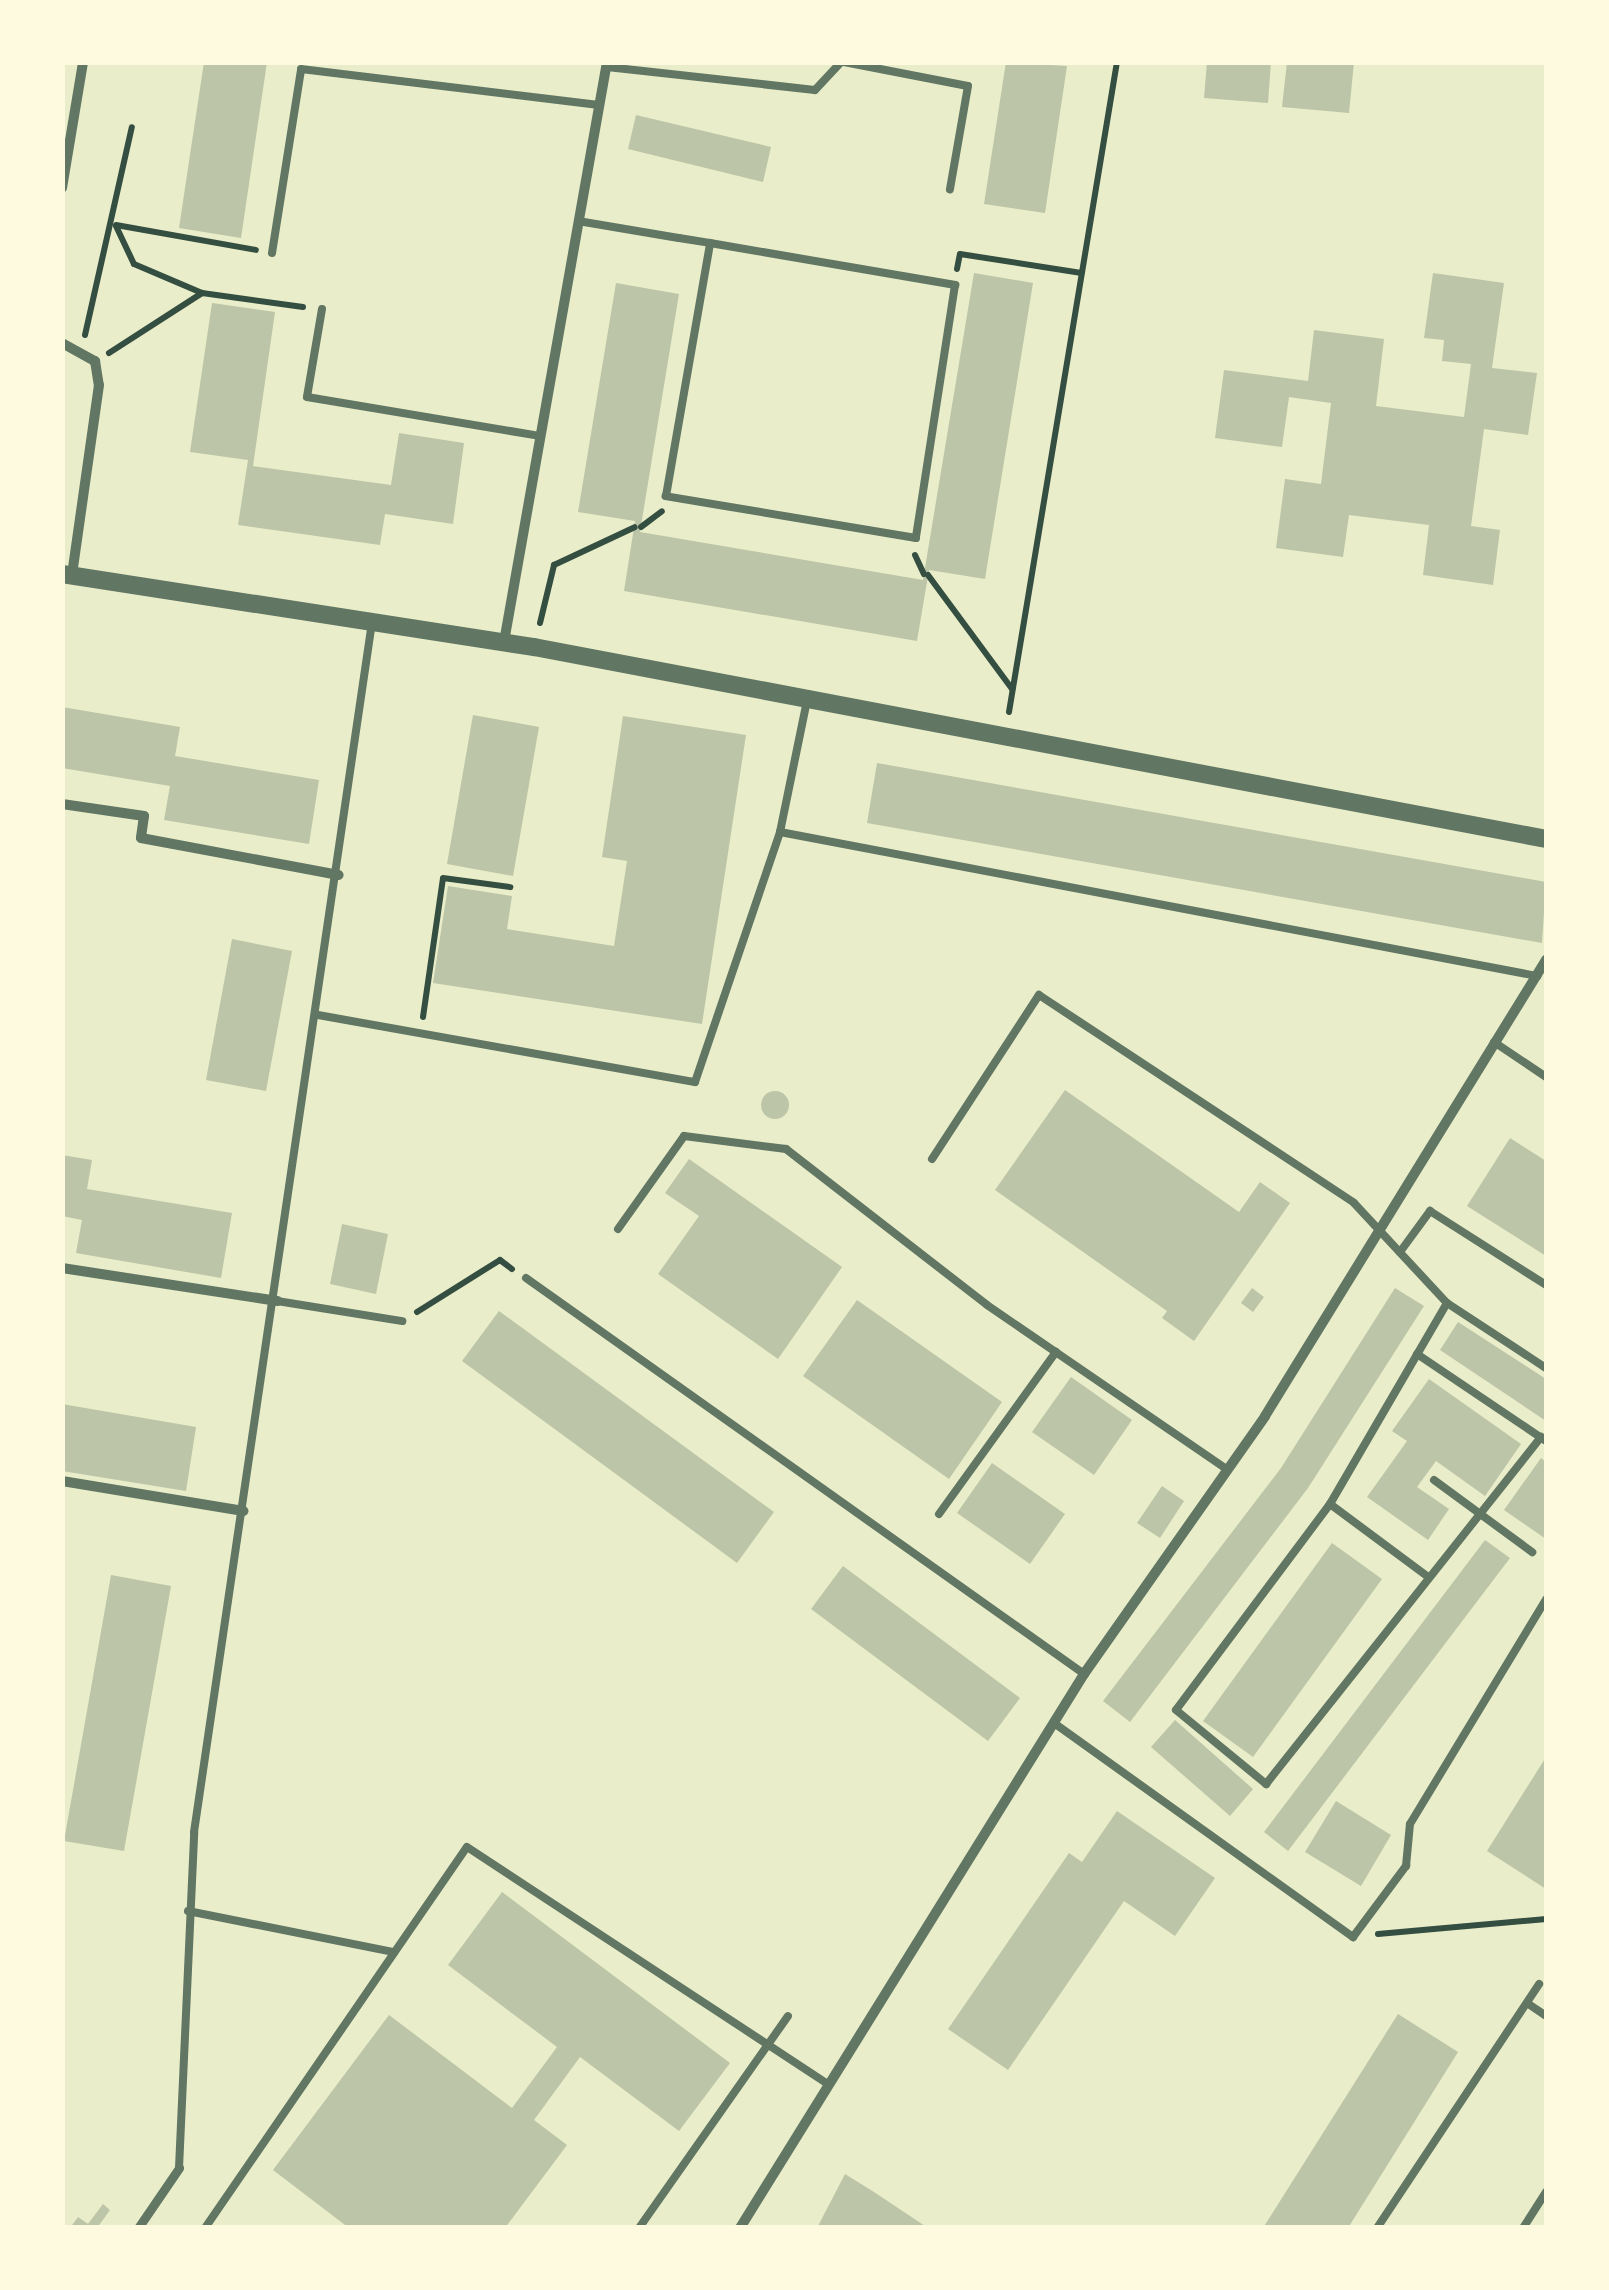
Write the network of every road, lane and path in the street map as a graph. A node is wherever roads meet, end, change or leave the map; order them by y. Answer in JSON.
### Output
{"nodes":[{"id":1,"x":83,"y":62,"type":"edge"},
{"id":2,"x":842,"y":62,"type":"edge"},
{"id":3,"x":1118,"y":62,"type":"edge"},
{"id":4,"x":607,"y":65,"type":"edge"},
{"id":5,"x":599,"y":105,"type":"junction"},
{"id":6,"x":68,"y":123,"type":"edge"},
{"id":7,"x":132,"y":127,"type":"dead end"},
{"id":8,"x":62,"y":188,"type":"edge"},
{"id":9,"x":950,"y":190,"type":"dead end"},
{"id":10,"x":578,"y":221,"type":"junction"},
{"id":11,"x":116,"y":225,"type":"junction"},
{"id":12,"x":710,"y":243,"type":"junction"},
{"id":13,"x":272,"y":253,"type":"joint"},
{"id":14,"x":1082,"y":273,"type":"junction"},
{"id":15,"x":955,"y":285,"type":"junction"},
{"id":16,"x":202,"y":293,"type":"junction"},
{"id":17,"x":322,"y":309,"type":"joint"},
{"id":18,"x":62,"y":343,"type":"edge"},
{"id":19,"x":82,"y":347,"type":"junction"},
{"id":20,"x":95,"y":362,"type":"junction"},
{"id":21,"x":540,"y":436,"type":"junction"},
{"id":22,"x":634,"y":527,"type":"dead end"},
{"id":23,"x":67,"y":574,"type":"edge"},
{"id":24,"x":928,"y":575,"type":"dead end"},
{"id":25,"x":372,"y":622,"type":"junction"},
{"id":26,"x":504,"y":642,"type":"junction"},
{"id":27,"x":534,"y":648,"type":"junction"},
{"id":28,"x":1013,"y":690,"type":"junction"},
{"id":29,"x":808,"y":697,"type":"junction"},
{"id":30,"x":1005,"y":733,"type":"junction"},
{"id":31,"x":62,"y":804,"type":"edge"},
{"id":32,"x":780,"y":832,"type":"junction"},
{"id":33,"x":1546,"y":839,"type":"edge"},
{"id":34,"x":339,"y":875,"type":"junction"},
{"id":35,"x":510,"y":887,"type":"dead end"},
{"id":36,"x":1546,"y":960,"type":"edge"},
{"id":37,"x":1537,"y":976,"type":"junction"},
{"id":38,"x":318,"y":1015,"type":"junction"},
{"id":39,"x":420,"y":1033,"type":"junction"},
{"id":40,"x":1494,"y":1042,"type":"junction"},
{"id":41,"x":1546,"y":1077,"type":"edge"},
{"id":42,"x":932,"y":1159,"type":"dead end"},
{"id":43,"x":1376,"y":1226,"type":"junction"},
{"id":44,"x":618,"y":1229,"type":"dead end"},
{"id":45,"x":1400,"y":1252,"type":"junction"},
{"id":46,"x":62,"y":1268,"type":"edge"},
{"id":47,"x":526,"y":1278,"type":"joint"},
{"id":48,"x":1546,"y":1285,"type":"edge"},
{"id":49,"x":276,"y":1301,"type":"junction"},
{"id":50,"x":1447,"y":1302,"type":"junction"},
{"id":51,"x":402,"y":1322,"type":"joint"},
{"id":52,"x":1056,"y":1352,"type":"junction"},
{"id":53,"x":1417,"y":1354,"type":"junction"},
{"id":54,"x":1546,"y":1368,"type":"edge"},
{"id":55,"x":1544,"y":1439,"type":"edge"},
{"id":56,"x":1228,"y":1470,"type":"junction"},
{"id":57,"x":62,"y":1480,"type":"edge"},
{"id":58,"x":1434,"y":1480,"type":"dead end"},
{"id":59,"x":1330,"y":1504,"type":"junction"},
{"id":60,"x":244,"y":1511,"type":"junction"},
{"id":61,"x":938,"y":1514,"type":"dead end"},
{"id":62,"x":1480,"y":1514,"type":"junction"},
{"id":63,"x":1532,"y":1552,"type":"dead end"},
{"id":64,"x":1427,"y":1576,"type":"junction"},
{"id":65,"x":1546,"y":1599,"type":"edge"},
{"id":66,"x":1084,"y":1674,"type":"junction"},
{"id":67,"x":1054,"y":1723,"type":"junction"},
{"id":68,"x":188,"y":1911,"type":"junction"},
{"id":69,"x":1546,"y":1919,"type":"edge"},
{"id":70,"x":1353,"y":1936,"type":"junction"},
{"id":71,"x":394,"y":1952,"type":"junction"},
{"id":72,"x":1539,"y":1984,"type":"dead end"},
{"id":73,"x":1527,"y":2003,"type":"junction"},
{"id":74,"x":788,"y":2016,"type":"dead end"},
{"id":75,"x":1546,"y":2016,"type":"edge"},
{"id":76,"x":768,"y":2045,"type":"junction"},
{"id":77,"x":829,"y":2084,"type":"junction"},
{"id":78,"x":179,"y":2168,"type":"joint"},
{"id":79,"x":1546,"y":2192,"type":"edge"},
{"id":80,"x":138,"y":2228,"type":"edge"},
{"id":81,"x":205,"y":2228,"type":"edge"},
{"id":82,"x":639,"y":2228,"type":"edge"},
{"id":83,"x":740,"y":2228,"type":"edge"},
{"id":84,"x":1377,"y":2228,"type":"edge"},
{"id":85,"x":1523,"y":2228,"type":"edge"}],
"edges":[{"from":1,"to":6,"type":"street"},
{"from":2,"to":4,"type":"lane"},
{"from":2,"to":9,"type":"lane"},
{"from":3,"to":14,"type":"path"},
{"from":4,"to":5,"type":"street"},
{"from":5,"to":10,"type":"street"},
{"from":5,"to":13,"type":"lane"},
{"from":6,"to":8,"type":"street"},
{"from":7,"to":11,"type":"path"},
{"from":10,"to":12,"type":"lane"},
{"from":10,"to":21,"type":"street"},
{"from":11,"to":13,"type":"path"},
{"from":11,"to":16,"type":"path"},
{"from":11,"to":19,"type":"path"},
{"from":12,"to":15,"type":"lane"},
{"from":12,"to":15,"type":"lane"},
{"from":14,"to":15,"type":"path"},
{"from":14,"to":28,"type":"path"},
{"from":16,"to":17,"type":"path"},
{"from":16,"to":20,"type":"path"},
{"from":17,"to":21,"type":"lane"},
{"from":18,"to":19,"type":"street"},
{"from":19,"to":20,"type":"street"},
{"from":20,"to":23,"type":"street"},
{"from":21,"to":26,"type":"street"},
{"from":22,"to":27,"type":"path"},
{"from":23,"to":25,"type":"street"},
{"from":24,"to":28,"type":"path"},
{"from":25,"to":26,"type":"street"},
{"from":25,"to":34,"type":"lane"},
{"from":26,"to":27,"type":"street"},
{"from":27,"to":29,"type":"street"},
{"from":28,"to":30,"type":"path"},
{"from":29,"to":30,"type":"street"},
{"from":29,"to":32,"type":"lane"},
{"from":30,"to":33,"type":"street"},
{"from":31,"to":34,"type":"street"},
{"from":32,"to":37,"type":"lane"},
{"from":32,"to":39,"type":"lane"},
{"from":34,"to":38,"type":"lane"},
{"from":35,"to":39,"type":"path"},
{"from":36,"to":37,"type":"street"},
{"from":37,"to":40,"type":"street"},
{"from":38,"to":39,"type":"lane"},
{"from":38,"to":49,"type":"lane"},
{"from":40,"to":41,"type":"lane"},
{"from":40,"to":43,"type":"street"},
{"from":42,"to":43,"type":"lane"},
{"from":43,"to":45,"type":"lane"},
{"from":43,"to":56,"type":"street"},
{"from":44,"to":52,"type":"lane"},
{"from":45,"to":48,"type":"lane"},
{"from":45,"to":50,"type":"lane"},
{"from":46,"to":49,"type":"street"},
{"from":47,"to":51,"type":"path"},
{"from":47,"to":66,"type":"lane"},
{"from":49,"to":51,"type":"lane"},
{"from":49,"to":60,"type":"lane"},
{"from":50,"to":53,"type":"lane"},
{"from":50,"to":54,"type":"lane"},
{"from":52,"to":56,"type":"lane"},
{"from":52,"to":61,"type":"lane"},
{"from":53,"to":55,"type":"lane"},
{"from":53,"to":59,"type":"lane"},
{"from":55,"to":62,"type":"lane"},
{"from":56,"to":66,"type":"street"},
{"from":57,"to":60,"type":"street"},
{"from":58,"to":62,"type":"lane"},
{"from":59,"to":64,"type":"lane"},
{"from":59,"to":64,"type":"lane"},
{"from":60,"to":68,"type":"lane"},
{"from":62,"to":63,"type":"lane"},
{"from":62,"to":64,"type":"lane"},
{"from":65,"to":70,"type":"lane"},
{"from":66,"to":67,"type":"street"},
{"from":67,"to":70,"type":"lane"},
{"from":67,"to":77,"type":"street"},
{"from":68,"to":71,"type":"lane"},
{"from":68,"to":78,"type":"lane"},
{"from":69,"to":70,"type":"path"},
{"from":71,"to":76,"type":"lane"},
{"from":71,"to":81,"type":"lane"},
{"from":72,"to":73,"type":"lane"},
{"from":73,"to":75,"type":"lane"},
{"from":73,"to":84,"type":"lane"},
{"from":74,"to":76,"type":"lane"},
{"from":76,"to":77,"type":"lane"},
{"from":76,"to":82,"type":"lane"},
{"from":77,"to":83,"type":"street"},
{"from":78,"to":80,"type":"street"},
{"from":79,"to":85,"type":"lane"}]}
